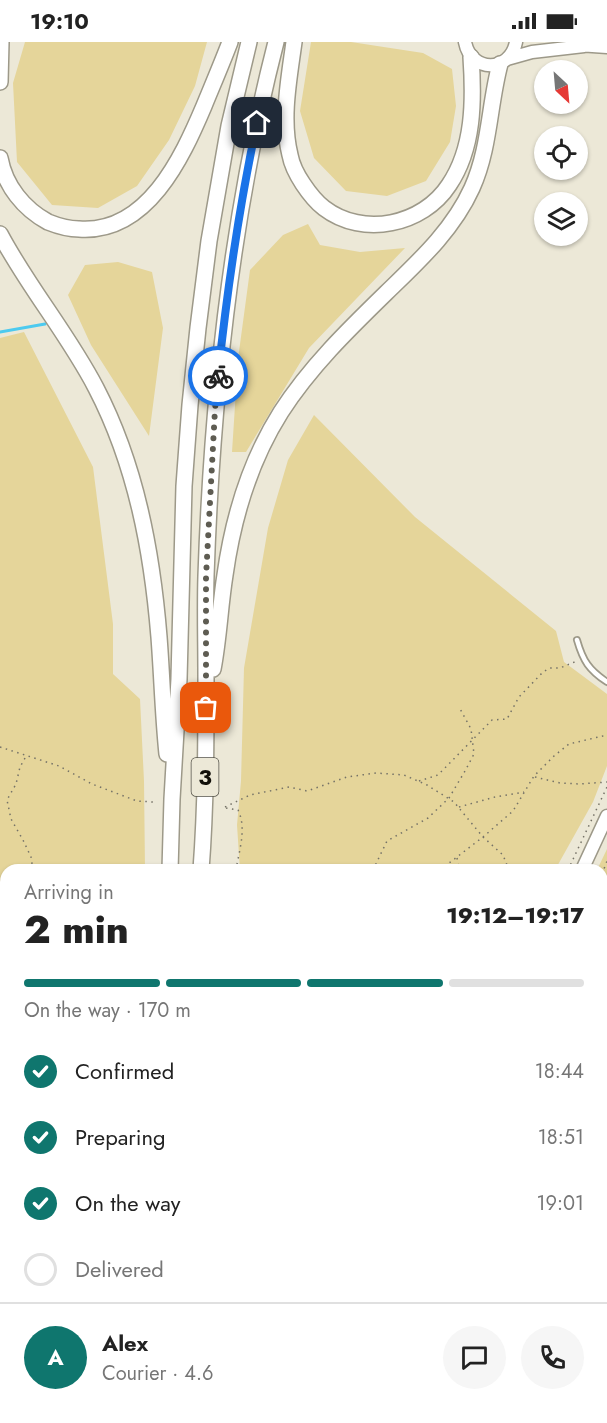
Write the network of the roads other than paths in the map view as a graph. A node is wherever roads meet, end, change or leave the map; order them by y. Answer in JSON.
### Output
{"nodes":[{"id":1,"x":1,"y":42,"type":"edge"},
{"id":2,"x":230,"y":42,"type":"edge"},
{"id":3,"x":249,"y":42,"type":"edge"},
{"id":4,"x":276,"y":42,"type":"edge"},
{"id":5,"x":294,"y":42,"type":"edge"},
{"id":6,"x":516,"y":42,"type":"edge"},
{"id":7,"x":549,"y":42,"type":"edge"},
{"id":8,"x":584,"y":46,"type":"junction"},
{"id":9,"x":607,"y":47,"type":"edge"},
{"id":10,"x":465,"y":48,"type":"edge"},
{"id":11,"x":504,"y":62,"type":"junction"},
{"id":12,"x":0,"y":82,"type":"edge"},
{"id":13,"x":0,"y":158,"type":"edge"},
{"id":14,"x":0,"y":234,"type":"edge"},
{"id":15,"x":577,"y":640,"type":"dead end"},
{"id":16,"x":607,"y":682,"type":"edge"},
{"id":17,"x":206,"y":708,"type":"junction"},
{"id":18,"x":172,"y":799,"type":"junction"},
{"id":19,"x":607,"y":816,"type":"edge"},
{"id":20,"x":170,"y":864,"type":"edge"},
{"id":21,"x":201,"y":864,"type":"edge"},
{"id":22,"x":585,"y":864,"type":"edge"}],
"edges":[{"from":1,"to":12,"type":"highway"},
{"from":2,"to":13,"type":"highway"},
{"from":3,"to":18,"type":"highway","number":"3"},
{"from":4,"to":17,"type":"highway","number":"3"},
{"from":5,"to":10,"type":"highway"},
{"from":6,"to":11,"type":"main road"},
{"from":7,"to":8,"type":"main road"},
{"from":8,"to":9,"type":"main road"},
{"from":8,"to":11,"type":"main road"},
{"from":10,"to":11,"type":"main road"},
{"from":11,"to":17,"type":"highway"},
{"from":14,"to":18,"type":"highway"},
{"from":15,"to":16,"type":"lane"},
{"from":17,"to":21,"type":"highway","number":"3"},
{"from":18,"to":20,"type":"highway","number":"3"},
{"from":19,"to":22,"type":"main road"}]}
